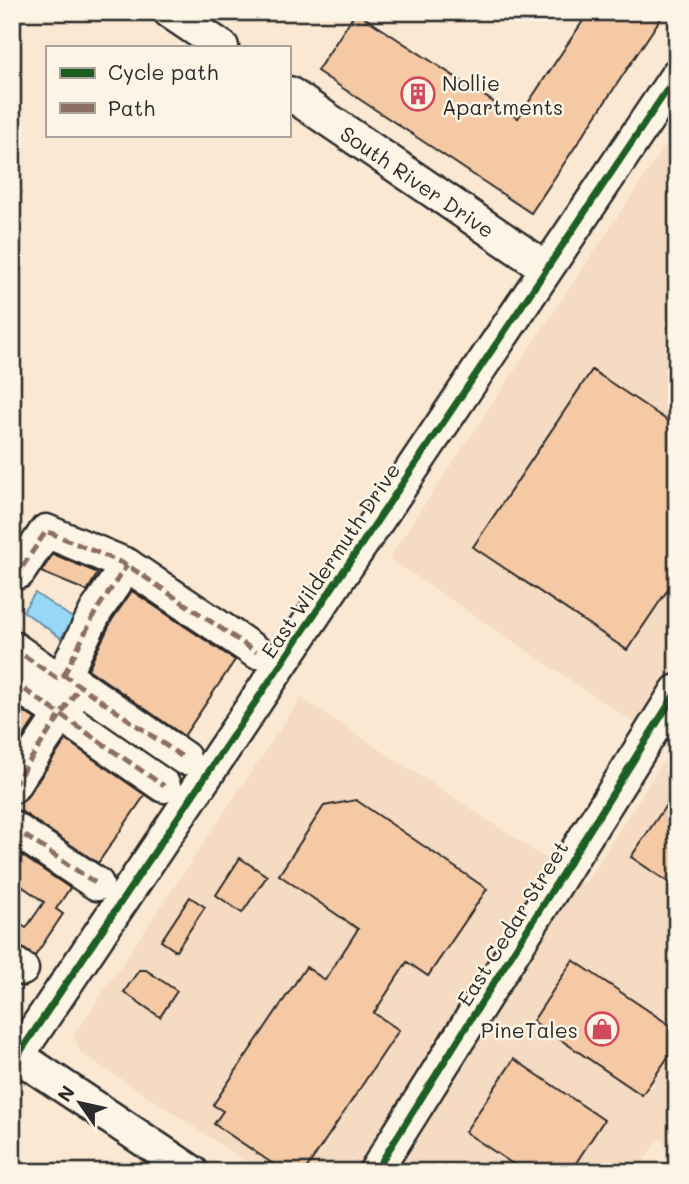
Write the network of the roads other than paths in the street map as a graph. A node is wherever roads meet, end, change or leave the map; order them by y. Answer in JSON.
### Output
{"nodes":[{"id":1,"x":170,"y":12,"type":"edge"},
{"id":2,"x":221,"y":46,"type":"edge"},
{"id":3,"x":677,"y":75,"type":"edge"},
{"id":4,"x":290,"y":94,"type":"edge"},
{"id":5,"x":546,"y":268,"type":"junction"},
{"id":6,"x":127,"y":565,"type":"junction"},
{"id":7,"x":12,"y":567,"type":"edge"},
{"id":8,"x":12,"y":647,"type":"edge"},
{"id":9,"x":256,"y":652,"type":"dead end"},
{"id":10,"x":12,"y":681,"type":"edge"},
{"id":11,"x":72,"y":681,"type":"junction"},
{"id":12,"x":677,"y":691,"type":"edge"},
{"id":13,"x":61,"y":715,"type":"junction"},
{"id":14,"x":184,"y":758,"type":"dead end"},
{"id":15,"x":164,"y":786,"type":"dead end"},
{"id":16,"x":12,"y":787,"type":"edge"},
{"id":17,"x":12,"y":827,"type":"edge"},
{"id":18,"x":97,"y":884,"type":"dead end"},
{"id":19,"x":15,"y":1060,"type":"edge"},
{"id":20,"x":192,"y":1172,"type":"edge"},
{"id":21,"x":375,"y":1172,"type":"edge"}],
"edges":[{"from":1,"to":2,"type":"street"},
{"from":3,"to":5,"type":"street","name":"East Wildermuth Drive"},
{"from":4,"to":5,"type":"street","name":"South River Drive"},
{"from":5,"to":19,"type":"street","name":"East Wildermuth Drive"},
{"from":6,"to":7,"type":"street"},
{"from":6,"to":9,"type":"street"},
{"from":6,"to":11,"type":"street"},
{"from":8,"to":11,"type":"street"},
{"from":10,"to":13,"type":"street"},
{"from":11,"to":13,"type":"street"},
{"from":11,"to":14,"type":"street"},
{"from":12,"to":21,"type":"street","name":"East Cedar Street"},
{"from":13,"to":15,"type":"street"},
{"from":13,"to":16,"type":"street"},
{"from":17,"to":18,"type":"street"},
{"from":19,"to":20,"type":"street"}]}
